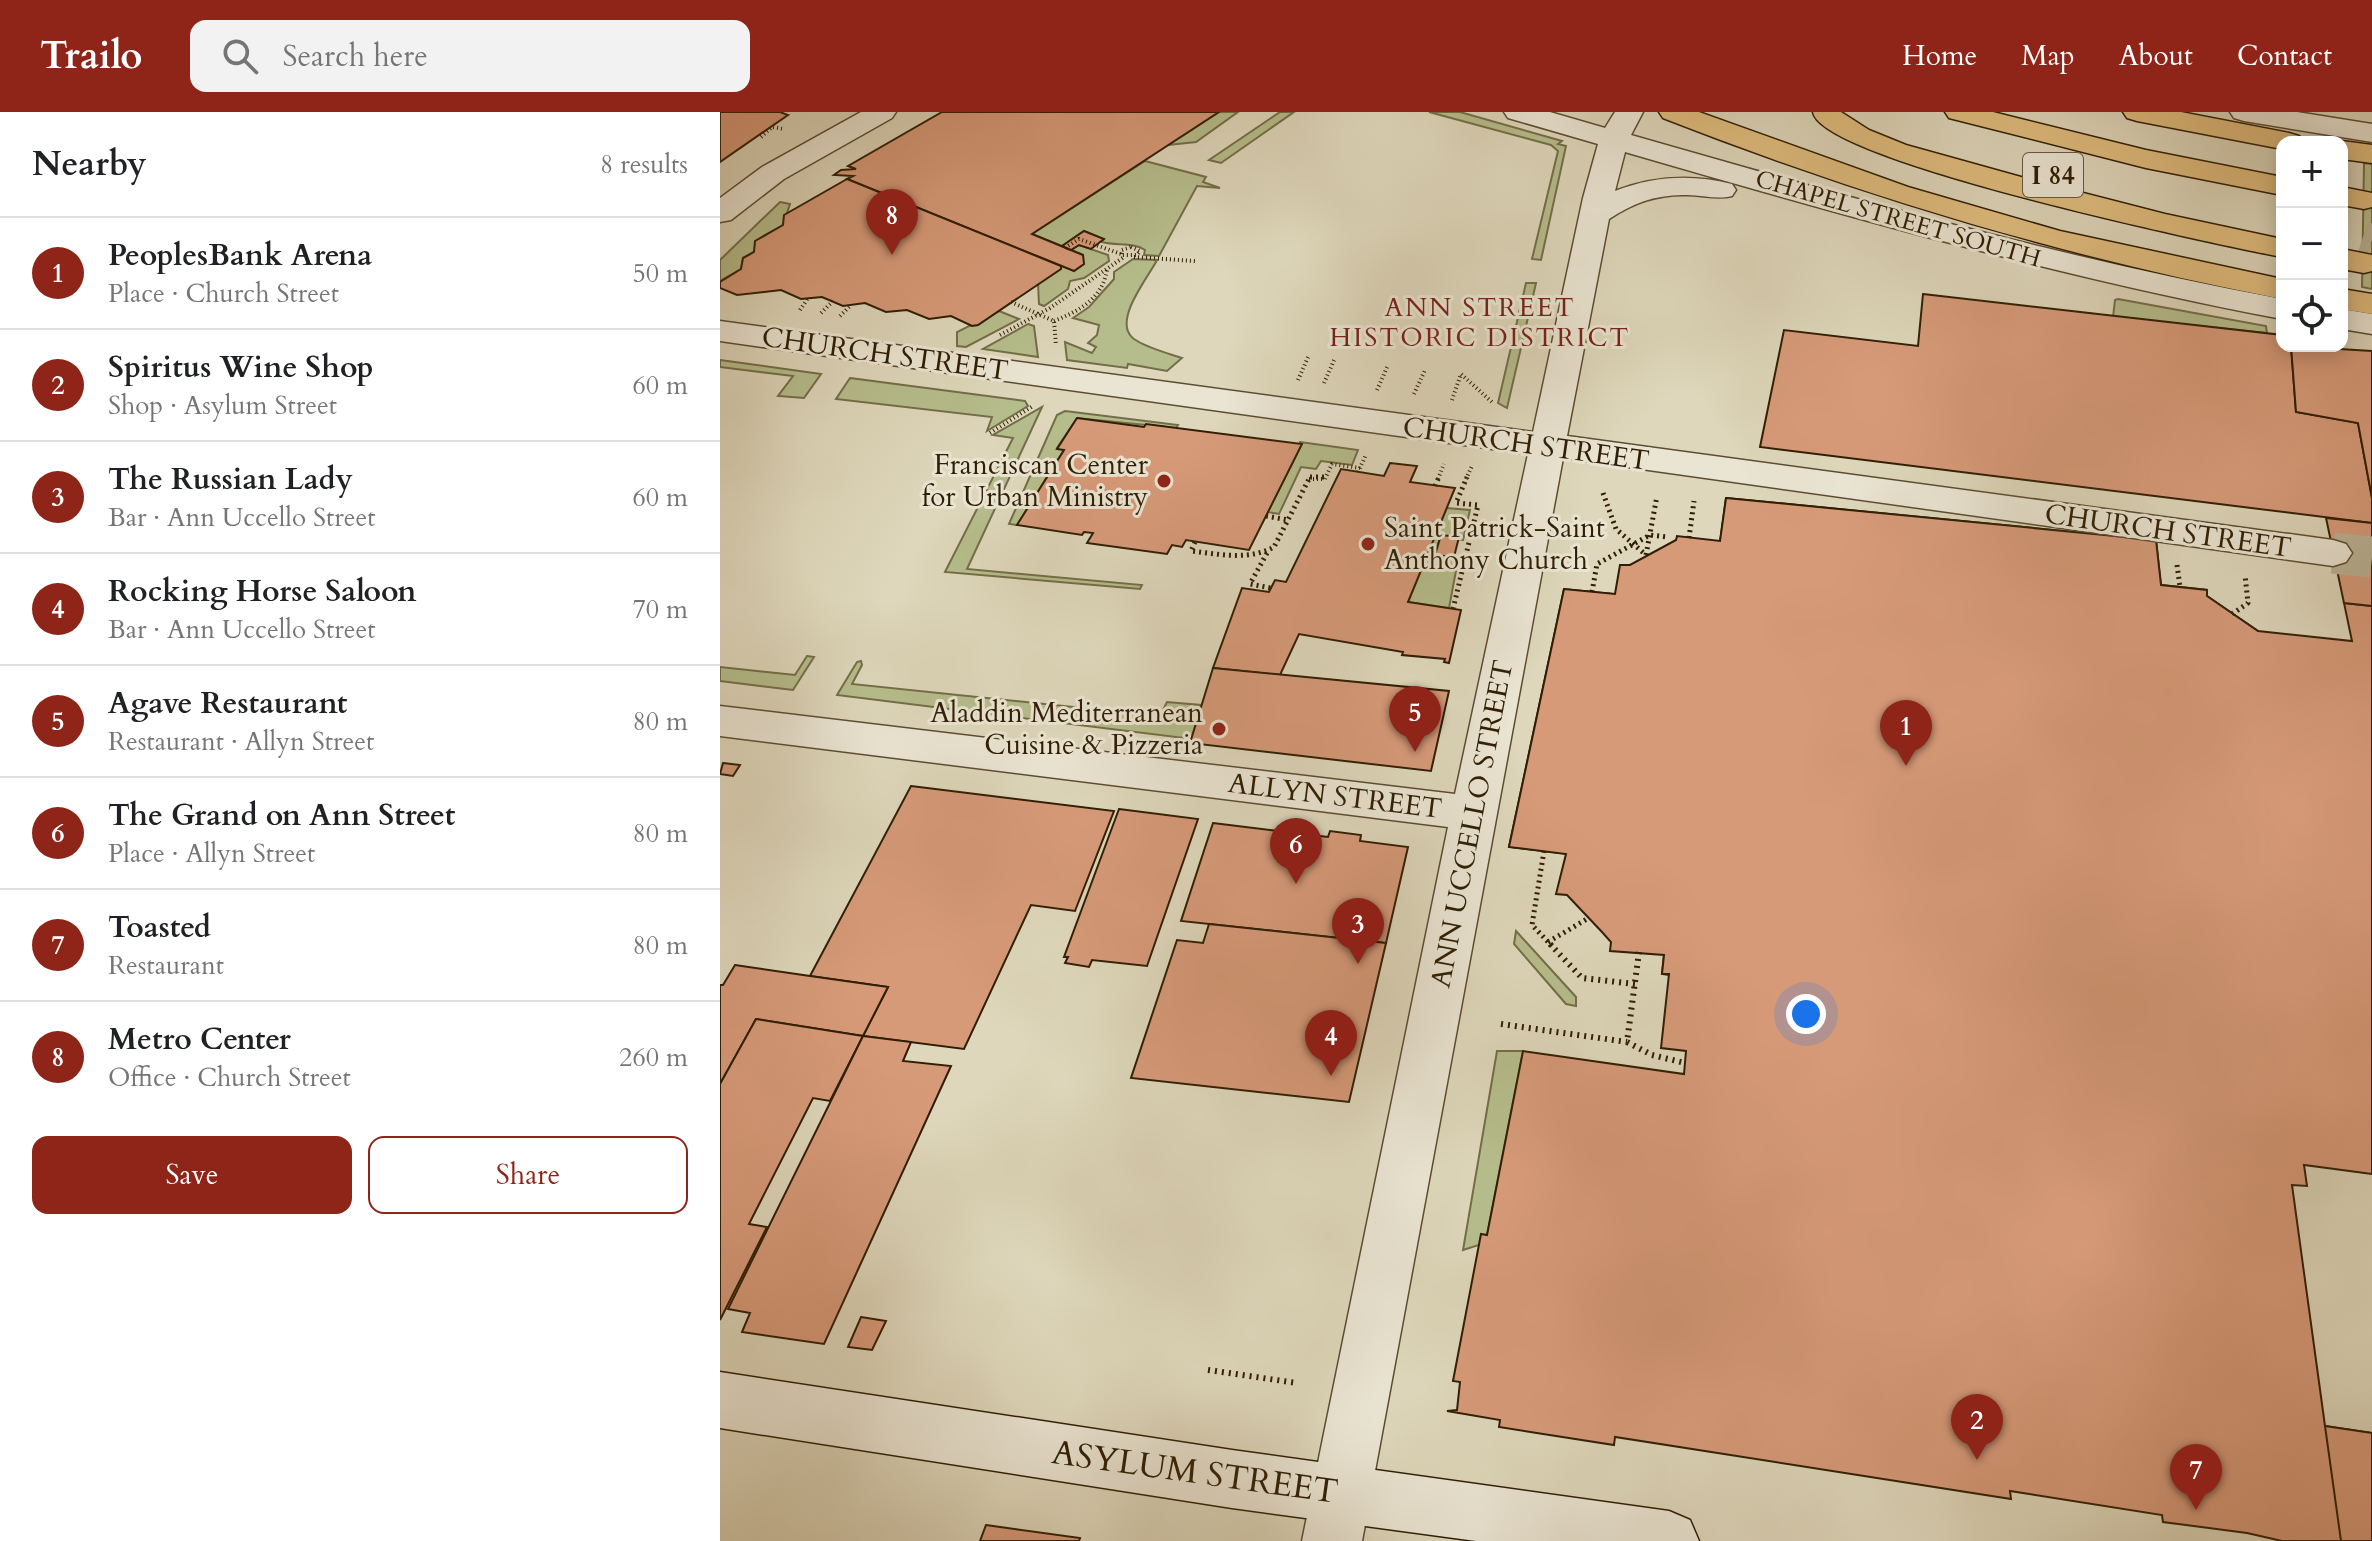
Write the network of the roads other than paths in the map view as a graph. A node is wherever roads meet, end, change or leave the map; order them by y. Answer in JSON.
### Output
{"nodes":[{"id":1,"x":882,"y":112,"type":"edge"},
{"id":2,"x":1518,"y":112,"type":"edge"},
{"id":3,"x":1673,"y":112,"type":"edge"},
{"id":4,"x":1959,"y":112,"type":"edge"},
{"id":5,"x":2137,"y":112,"type":"edge"},
{"id":6,"x":2244,"y":112,"type":"edge"},
{"id":7,"x":1822,"y":113,"type":"edge"},
{"id":8,"x":1622,"y":126,"type":"edge"},
{"id":9,"x":2372,"y":133,"type":"edge"},
{"id":10,"x":2276,"y":139,"type":"edge"},
{"id":11,"x":2348,"y":151,"type":"edge"},
{"id":12,"x":2372,"y":154,"type":"edge"},
{"id":13,"x":2276,"y":185,"type":"edge"},
{"id":14,"x":720,"y":213,"type":"edge"},
{"id":15,"x":1595,"y":215,"type":"junction"},
{"id":16,"x":2276,"y":223,"type":"edge"},
{"id":17,"x":1984,"y":243,"type":"junction"},
{"id":18,"x":2276,"y":247,"type":"edge"},
{"id":19,"x":2276,"y":288,"type":"edge"},
{"id":20,"x":2348,"y":300,"type":"edge"},
{"id":21,"x":2372,"y":304,"type":"edge"},
{"id":22,"x":2276,"y":308,"type":"edge"},
{"id":23,"x":2348,"y":320,"type":"edge"},
{"id":24,"x":2372,"y":324,"type":"edge"},
{"id":25,"x":720,"y":331,"type":"edge"},
{"id":26,"x":1549,"y":447,"type":"junction"},
{"id":27,"x":2333,"y":553,"type":"tunnel mouth"},
{"id":28,"x":720,"y":721,"type":"edge"},
{"id":29,"x":1473,"y":813,"type":"junction"},
{"id":30,"x":720,"y":1400,"type":"edge"},
{"id":31,"x":1337,"y":1517,"type":"edge"},
{"id":32,"x":1669,"y":1541,"type":"edge"}],
"edges":[{"from":1,"to":14,"type":"street"},
{"from":2,"to":8,"type":"street","name":"CHAPEL STREET SOUTH"},
{"from":3,"to":19,"type":"highway"},
{"from":4,"to":13,"type":"highway","number":"I 84"},
{"from":5,"to":10,"type":"highway"},
{"from":6,"to":9,"type":"street"},
{"from":7,"to":16,"type":"highway","number":"I 84"},
{"from":7,"to":18,"type":"highway"},
{"from":8,"to":15,"type":"street","name":"ANN UCCELLO STREET"},
{"from":8,"to":17,"type":"street","name":"CHAPEL STREET SOUTH"},
{"from":11,"to":12,"type":"highway"},
{"from":15,"to":17,"type":"street"},
{"from":15,"to":26,"type":"street","name":"ANN UCCELLO STREET"},
{"from":17,"to":22,"type":"street","name":"CHAPEL STREET SOUTH"},
{"from":20,"to":21,"type":"highway"},
{"from":23,"to":24,"type":"street"},
{"from":25,"to":26,"type":"street","name":"CHURCH STREET"},
{"from":26,"to":27,"type":"street","name":"CHURCH STREET"},
{"from":26,"to":29,"type":"street","name":"ANN UCCELLO STREET"},
{"from":28,"to":29,"type":"street","name":"ALLYN STREET"},
{"from":29,"to":31,"type":"street","name":"ANN UCCELLO STREET"},
{"from":30,"to":31,"type":"street","name":"ASYLUM STREET"},
{"from":31,"to":32,"type":"street","name":"ASYLUM STREET"}]}
